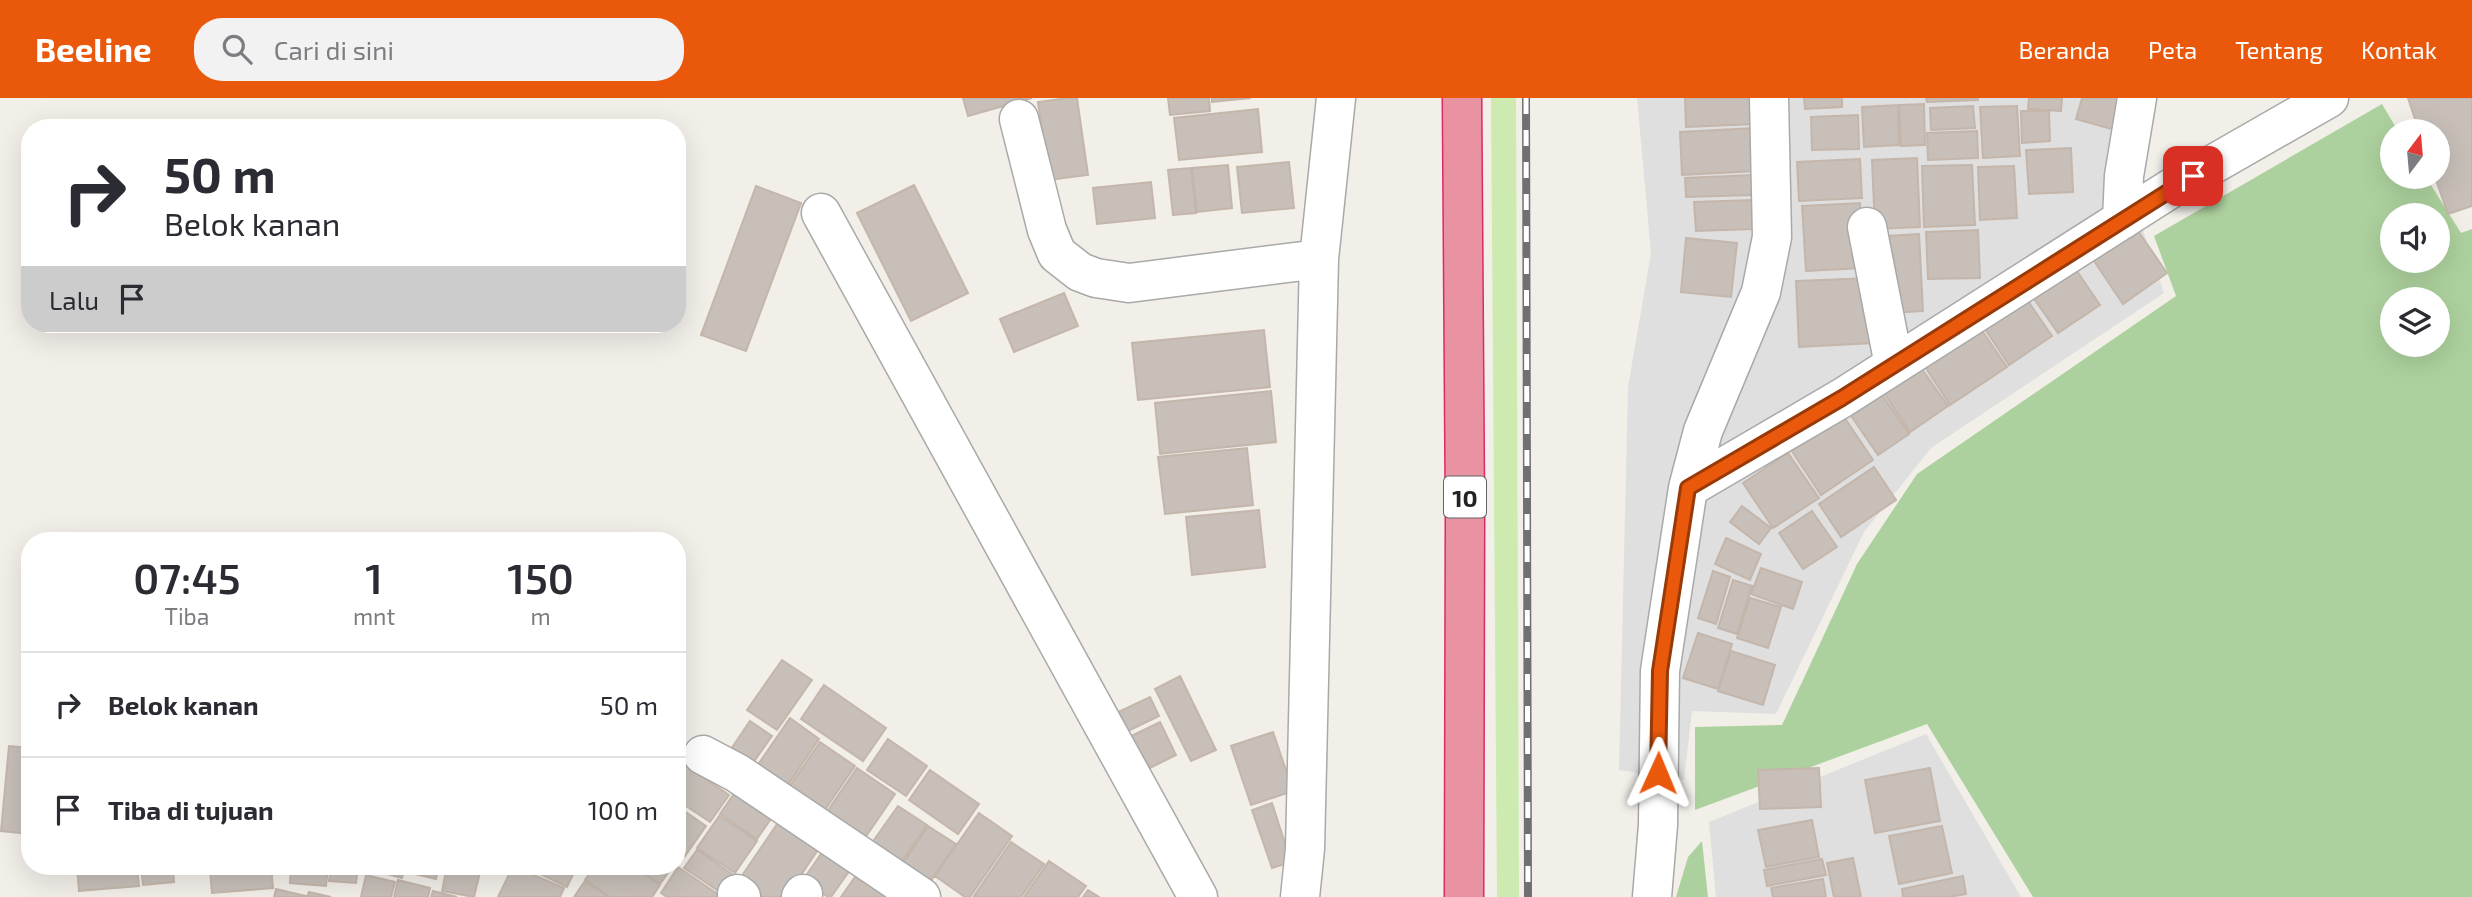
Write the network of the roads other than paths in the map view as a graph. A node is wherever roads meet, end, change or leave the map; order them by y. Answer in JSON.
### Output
{"nodes":[{"id":1,"x":1336,"y":98,"type":"edge"},
{"id":2,"x":1462,"y":98,"type":"edge"},
{"id":3,"x":1769,"y":98,"type":"edge"},
{"id":4,"x":2137,"y":98,"type":"edge"},
{"id":5,"x":2329,"y":98,"type":"edge"},
{"id":6,"x":1019,"y":119,"type":"dead end"},
{"id":7,"x":821,"y":213,"type":"dead end"},
{"id":8,"x":2122,"y":220,"type":"junction"},
{"id":9,"x":1867,"y":227,"type":"dead end"},
{"id":10,"x":1319,"y":259,"type":"junction"},
{"id":11,"x":1894,"y":365,"type":"junction"},
{"id":12,"x":1688,"y":488,"type":"junction"},
{"id":13,"x":703,"y":755,"type":"dead end"},
{"id":14,"x":921,"y":897,"type":"edge"},
{"id":15,"x":1198,"y":897,"type":"edge"},
{"id":16,"x":1300,"y":897,"type":"edge"},
{"id":17,"x":1464,"y":897,"type":"edge"},
{"id":18,"x":1653,"y":897,"type":"edge"}],
"edges":[{"from":1,"to":10,"type":"street"},
{"from":2,"to":17,"type":"highway","number":"10"},
{"from":3,"to":12,"type":"street"},
{"from":4,"to":8,"type":"street"},
{"from":5,"to":8,"type":"street"},
{"from":6,"to":10,"type":"street"},
{"from":7,"to":15,"type":"street"},
{"from":8,"to":11,"type":"street"},
{"from":9,"to":11,"type":"street"},
{"from":10,"to":16,"type":"street"},
{"from":11,"to":12,"type":"street"},
{"from":12,"to":18,"type":"street"},
{"from":13,"to":14,"type":"street"}]}
